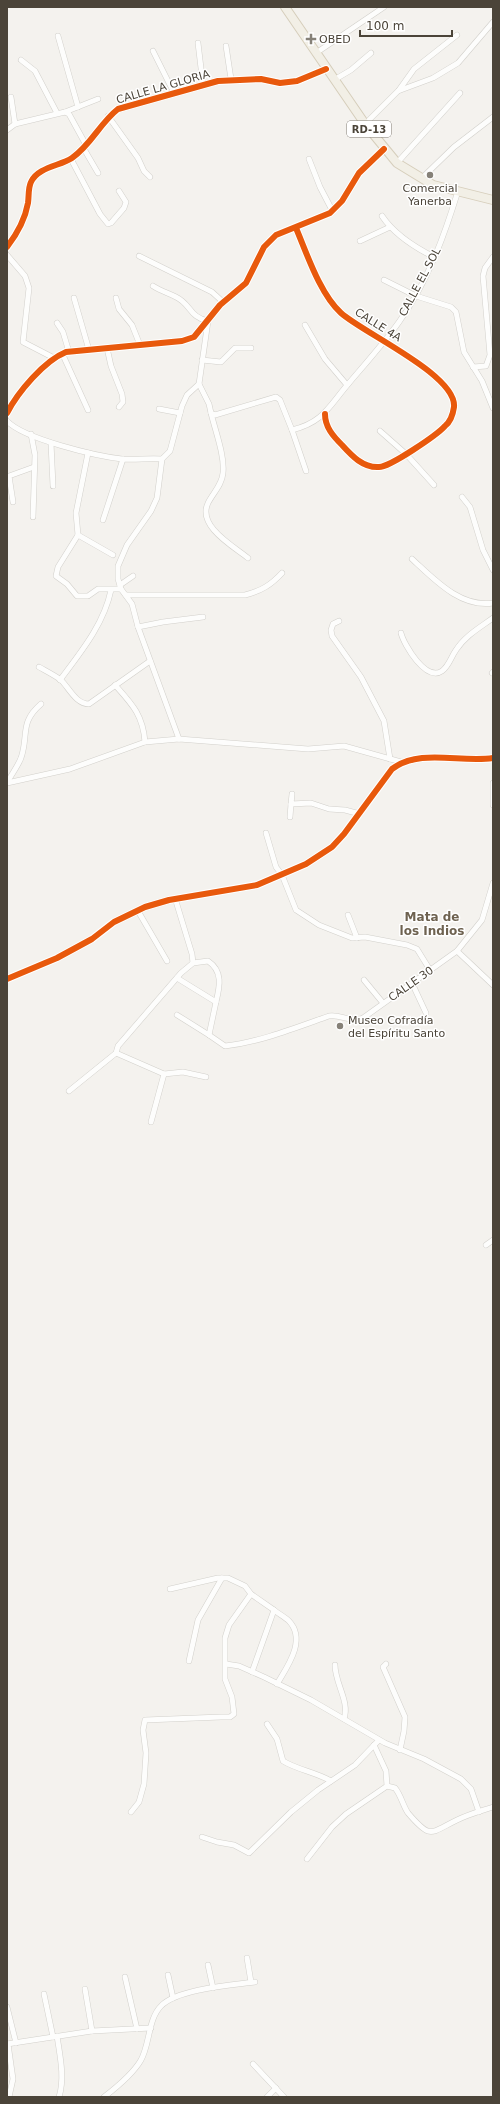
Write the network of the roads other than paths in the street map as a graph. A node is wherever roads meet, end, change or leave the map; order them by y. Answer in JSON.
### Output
{"nodes":[{"id":1,"x":285,"y":7,"type":"edge"},
{"id":2,"x":384,"y":7,"type":"edge"},
{"id":3,"x":493,"y":22,"type":"edge"},
{"id":4,"x":457,"y":35,"type":"dead end"},
{"id":5,"x":58,"y":36,"type":"dead end"},
{"id":6,"x":198,"y":43,"type":"dead end"},
{"id":7,"x":226,"y":46,"type":"dead end"},
{"id":8,"x":153,"y":51,"type":"dead end"},
{"id":9,"x":316,"y":53,"type":"junction"},
{"id":10,"x":371,"y":53,"type":"dead end"},
{"id":11,"x":21,"y":60,"type":"dead end"},
{"id":12,"x":326,"y":69,"type":"junction"},
{"id":13,"x":231,"y":79,"type":"junction"},
{"id":14,"x":334,"y":80,"type":"junction"},
{"id":15,"x":203,"y":85,"type":"junction"},
{"id":16,"x":398,"y":91,"type":"junction"},
{"id":17,"x":460,"y":92,"type":"dead end"},
{"id":18,"x":174,"y":93,"type":"junction"},
{"id":19,"x":11,"y":97,"type":"dead end"},
{"id":20,"x":98,"y":99,"type":"dead end"},
{"id":21,"x":78,"y":107,"type":"junction"},
{"id":22,"x":65,"y":112,"type":"junction"},
{"id":23,"x":57,"y":114,"type":"junction"},
{"id":24,"x":108,"y":116,"type":"junction"},
{"id":25,"x":493,"y":117,"type":"edge"},
{"id":26,"x":15,"y":124,"type":"junction"},
{"id":27,"x":365,"y":124,"type":"junction"},
{"id":28,"x":7,"y":130,"type":"edge"},
{"id":29,"x":85,"y":147,"type":"junction"},
{"id":30,"x":384,"y":149,"type":"junction"},
{"id":31,"x":71,"y":159,"type":"junction"},
{"id":32,"x":309,"y":159,"type":"dead end"},
{"id":33,"x":396,"y":163,"type":"junction"},
{"id":34,"x":98,"y":173,"type":"dead end"},
{"id":35,"x":150,"y":177,"type":"dead end"},
{"id":36,"x":422,"y":178,"type":"junction"},
{"id":37,"x":119,"y":191,"type":"dead end"},
{"id":38,"x":458,"y":191,"type":"junction"},
{"id":39,"x":493,"y":200,"type":"edge"},
{"id":40,"x":332,"y":210,"type":"junction"},
{"id":41,"x":382,"y":216,"type":"dead end"},
{"id":42,"x":390,"y":227,"type":"junction"},
{"id":43,"x":296,"y":228,"type":"junction"},
{"id":44,"x":360,"y":241,"type":"dead end"},
{"id":45,"x":7,"y":247,"type":"edge"},
{"id":46,"x":7,"y":255,"type":"edge"},
{"id":47,"x":139,"y":256,"type":"dead end"},
{"id":48,"x":434,"y":257,"type":"junction"},
{"id":49,"x":493,"y":257,"type":"edge"},
{"id":50,"x":384,"y":280,"type":"dead end"},
{"id":51,"x":153,"y":286,"type":"dead end"},
{"id":52,"x":416,"y":296,"type":"junction"},
{"id":53,"x":74,"y":298,"type":"dead end"},
{"id":54,"x":116,"y":298,"type":"dead end"},
{"id":55,"x":223,"y":302,"type":"junction"},
{"id":56,"x":208,"y":321,"type":"junction"},
{"id":57,"x":57,"y":323,"type":"dead end"},
{"id":58,"x":305,"y":325,"type":"dead end"},
{"id":59,"x":386,"y":340,"type":"junction"},
{"id":60,"x":140,"y":345,"type":"junction"},
{"id":61,"x":107,"y":348,"type":"junction"},
{"id":62,"x":251,"y":348,"type":"dead end"},
{"id":63,"x":89,"y":350,"type":"junction"},
{"id":64,"x":69,"y":352,"type":"junction"},
{"id":65,"x":62,"y":354,"type":"junction"},
{"id":66,"x":54,"y":358,"type":"junction"},
{"id":67,"x":202,"y":360,"type":"junction"},
{"id":68,"x":473,"y":367,"type":"junction"},
{"id":69,"x":199,"y":384,"type":"junction"},
{"id":70,"x":347,"y":385,"type":"junction"},
{"id":71,"x":119,"y":407,"type":"dead end"},
{"id":72,"x":493,"y":408,"type":"edge"},
{"id":73,"x":159,"y":409,"type":"dead end"},
{"id":74,"x":88,"y":410,"type":"dead end"},
{"id":75,"x":7,"y":413,"type":"edge"},
{"id":76,"x":180,"y":413,"type":"junction"},
{"id":77,"x":211,"y":413,"type":"junction"},
{"id":78,"x":325,"y":414,"type":"junction"},
{"id":79,"x":7,"y":421,"type":"edge"},
{"id":80,"x":292,"y":430,"type":"junction"},
{"id":81,"x":380,"y":431,"type":"dead end"},
{"id":82,"x":31,"y":434,"type":"junction"},
{"id":83,"x":51,"y":443,"type":"junction"},
{"id":84,"x":88,"y":453,"type":"junction"},
{"id":85,"x":406,"y":454,"type":"junction"},
{"id":86,"x":122,"y":459,"type":"junction"},
{"id":87,"x":162,"y":459,"type":"junction"},
{"id":88,"x":34,"y":467,"type":"junction"},
{"id":89,"x":306,"y":471,"type":"dead end"},
{"id":90,"x":434,"y":485,"type":"dead end"},
{"id":91,"x":52,"y":486,"type":"dead end"},
{"id":92,"x":462,"y":496,"type":"dead end"},
{"id":93,"x":13,"y":502,"type":"dead end"},
{"id":94,"x":33,"y":517,"type":"dead end"},
{"id":95,"x":103,"y":520,"type":"dead end"},
{"id":96,"x":78,"y":535,"type":"junction"},
{"id":97,"x":113,"y":555,"type":"dead end"},
{"id":98,"x":248,"y":558,"type":"dead end"},
{"id":99,"x":412,"y":559,"type":"dead end"},
{"id":100,"x":493,"y":570,"type":"edge"},
{"id":101,"x":282,"y":573,"type":"dead end"},
{"id":102,"x":133,"y":576,"type":"dead end"},
{"id":103,"x":120,"y":587,"type":"junction"},
{"id":104,"x":111,"y":590,"type":"junction"},
{"id":105,"x":126,"y":595,"type":"junction"},
{"id":106,"x":493,"y":603,"type":"edge"},
{"id":107,"x":203,"y":618,"type":"dead end"},
{"id":108,"x":493,"y":618,"type":"edge"},
{"id":109,"x":338,"y":621,"type":"dead end"},
{"id":110,"x":138,"y":627,"type":"junction"},
{"id":111,"x":401,"y":633,"type":"dead end"},
{"id":112,"x":150,"y":661,"type":"junction"},
{"id":113,"x":39,"y":667,"type":"dead end"},
{"id":114,"x":60,"y":680,"type":"junction"},
{"id":115,"x":115,"y":685,"type":"junction"},
{"id":116,"x":41,"y":704,"type":"dead end"},
{"id":117,"x":179,"y":739,"type":"junction"},
{"id":118,"x":145,"y":742,"type":"junction"},
{"id":119,"x":493,"y":758,"type":"edge"},
{"id":120,"x":390,"y":759,"type":"junction"},
{"id":121,"x":401,"y":762,"type":"junction"},
{"id":122,"x":7,"y":783,"type":"edge"},
{"id":123,"x":493,"y":783,"type":"edge"},
{"id":124,"x":292,"y":794,"type":"dead end"},
{"id":125,"x":292,"y":804,"type":"junction"},
{"id":126,"x":493,"y":805,"type":"edge"},
{"id":127,"x":360,"y":814,"type":"junction"},
{"id":128,"x":290,"y":817,"type":"dead end"},
{"id":129,"x":266,"y":833,"type":"dead end"},
{"id":130,"x":282,"y":875,"type":"junction"},
{"id":131,"x":493,"y":883,"type":"edge"},
{"id":132,"x":175,"y":898,"type":"junction"},
{"id":133,"x":138,"y":910,"type":"junction"},
{"id":134,"x":348,"y":915,"type":"dead end"},
{"id":135,"x":357,"y":938,"type":"junction"},
{"id":136,"x":457,"y":951,"type":"junction"},
{"id":137,"x":167,"y":961,"type":"dead end"},
{"id":138,"x":193,"y":962,"type":"junction"},
{"id":139,"x":430,"y":970,"type":"junction"},
{"id":140,"x":177,"y":978,"type":"junction"},
{"id":141,"x":7,"y":979,"type":"edge"},
{"id":142,"x":364,"y":980,"type":"dead end"},
{"id":143,"x":412,"y":983,"type":"junction"},
{"id":144,"x":493,"y":985,"type":"edge"},
{"id":145,"x":216,"y":1002,"type":"junction"},
{"id":146,"x":383,"y":1003,"type":"junction"},
{"id":147,"x":426,"y":1013,"type":"dead end"},
{"id":148,"x":177,"y":1015,"type":"dead end"},
{"id":149,"x":210,"y":1034,"type":"junction"},
{"id":150,"x":116,"y":1053,"type":"junction"},
{"id":151,"x":164,"y":1074,"type":"junction"},
{"id":152,"x":206,"y":1077,"type":"dead end"},
{"id":153,"x":69,"y":1091,"type":"dead end"},
{"id":154,"x":150,"y":1122,"type":"dead end"},
{"id":155,"x":493,"y":1240,"type":"edge"},
{"id":156,"x":486,"y":1245,"type":"dead end"},
{"id":157,"x":222,"y":1578,"type":"junction"},
{"id":158,"x":170,"y":1589,"type":"dead end"},
{"id":159,"x":251,"y":1594,"type":"junction"},
{"id":160,"x":274,"y":1610,"type":"junction"},
{"id":161,"x":189,"y":1661,"type":"dead end"},
{"id":162,"x":226,"y":1664,"type":"junction"},
{"id":163,"x":386,"y":1664,"type":"dead end"},
{"id":164,"x":335,"y":1665,"type":"dead end"},
{"id":165,"x":252,"y":1672,"type":"junction"},
{"id":166,"x":278,"y":1684,"type":"junction"},
{"id":167,"x":344,"y":1719,"type":"junction"},
{"id":168,"x":266,"y":1724,"type":"dead end"},
{"id":169,"x":379,"y":1740,"type":"junction"},
{"id":170,"x":374,"y":1745,"type":"junction"},
{"id":171,"x":400,"y":1750,"type":"junction"},
{"id":172,"x":330,"y":1781,"type":"junction"},
{"id":173,"x":387,"y":1786,"type":"junction"},
{"id":174,"x":493,"y":1807,"type":"edge"},
{"id":175,"x":131,"y":1812,"type":"dead end"},
{"id":176,"x":479,"y":1812,"type":"junction"},
{"id":177,"x":202,"y":1837,"type":"dead end"},
{"id":178,"x":307,"y":1860,"type":"dead end"},
{"id":179,"x":247,"y":1958,"type":"dead end"},
{"id":180,"x":208,"y":1965,"type":"dead end"},
{"id":181,"x":168,"y":1975,"type":"dead end"},
{"id":182,"x":125,"y":1977,"type":"dead end"},
{"id":183,"x":213,"y":1988,"type":"junction"},
{"id":184,"x":84,"y":1989,"type":"dead end"},
{"id":185,"x":44,"y":1994,"type":"dead end"},
{"id":186,"x":173,"y":1998,"type":"junction"},
{"id":187,"x":7,"y":2007,"type":"edge"},
{"id":188,"x":151,"y":2028,"type":"junction"},
{"id":189,"x":137,"y":2029,"type":"junction"},
{"id":190,"x":92,"y":2031,"type":"junction"},
{"id":191,"x":55,"y":2037,"type":"junction"},
{"id":192,"x":16,"y":2043,"type":"junction"},
{"id":193,"x":8,"y":2044,"type":"edge"},
{"id":194,"x":253,"y":2064,"type":"dead end"},
{"id":195,"x":276,"y":2088,"type":"junction"},
{"id":196,"x":9,"y":2097,"type":"edge"},
{"id":197,"x":59,"y":2097,"type":"edge"},
{"id":198,"x":104,"y":2097,"type":"edge"},
{"id":199,"x":267,"y":2097,"type":"edge"},
{"id":200,"x":284,"y":2097,"type":"edge"}],
"edges":[{"from":1,"to":9,"type":"main road","number":"RD-13"},
{"from":2,"to":9,"type":"street"},
{"from":3,"to":16,"type":"street"},
{"from":4,"to":16,"type":"street"},
{"from":5,"to":21,"type":"street"},
{"from":6,"to":15,"type":"street"},
{"from":7,"to":13,"type":"street"},
{"from":8,"to":18,"type":"street"},
{"from":9,"to":12,"type":"main road","number":"RD-13"},
{"from":10,"to":14,"type":"street"},
{"from":11,"to":23,"type":"street"},
{"from":12,"to":13,"type":"street","name":"CALLE LA GLORIA"},
{"from":12,"to":14,"type":"main road","number":"RD-13"},
{"from":13,"to":15,"type":"street","name":"CALLE LA GLORIA"},
{"from":14,"to":27,"type":"main road","number":"RD-13"},
{"from":15,"to":18,"type":"street","name":"CALLE LA GLORIA"},
{"from":16,"to":27,"type":"street"},
{"from":17,"to":33,"type":"street"},
{"from":18,"to":24,"type":"street","name":"CALLE LA GLORIA"},
{"from":19,"to":26,"type":"street"},
{"from":20,"to":21,"type":"street"},
{"from":21,"to":22,"type":"street"},
{"from":22,"to":23,"type":"street"},
{"from":22,"to":29,"type":"street"},
{"from":23,"to":26,"type":"street"},
{"from":24,"to":29,"type":"street","name":"CALLE LA GLORIA"},
{"from":24,"to":35,"type":"street"},
{"from":25,"to":36,"type":"street"},
{"from":26,"to":28,"type":"street"},
{"from":27,"to":30,"type":"main road","number":"RD-13"},
{"from":29,"to":31,"type":"street","name":"CALLE LA GLORIA"},
{"from":29,"to":34,"type":"street"},
{"from":30,"to":33,"type":"main road","number":"RD-13"},
{"from":30,"to":40,"type":"street"},
{"from":31,"to":37,"type":"street"},
{"from":31,"to":45,"type":"street","name":"CALLE LA GLORIA"},
{"from":32,"to":40,"type":"street"},
{"from":33,"to":36,"type":"main road","number":"RD-13"},
{"from":36,"to":38,"type":"main road","number":"RD-13"},
{"from":38,"to":39,"type":"main road","number":"RD-13"},
{"from":38,"to":48,"type":"street","name":"CALLE EL SOL"},
{"from":40,"to":43,"type":"street"},
{"from":41,"to":42,"type":"street"},
{"from":42,"to":44,"type":"street"},
{"from":42,"to":48,"type":"street"},
{"from":43,"to":55,"type":"street"},
{"from":43,"to":59,"type":"street","name":"CALLE 4A"},
{"from":46,"to":66,"type":"street"},
{"from":47,"to":55,"type":"street"},
{"from":48,"to":52,"type":"street","name":"CALLE EL SOL"},
{"from":49,"to":68,"type":"street"},
{"from":50,"to":52,"type":"street"},
{"from":51,"to":56,"type":"street"},
{"from":52,"to":59,"type":"street","name":"CALLE EL SOL"},
{"from":52,"to":68,"type":"street"},
{"from":53,"to":63,"type":"street"},
{"from":54,"to":60,"type":"street"},
{"from":55,"to":56,"type":"street"},
{"from":56,"to":60,"type":"street"},
{"from":56,"to":67,"type":"street"},
{"from":57,"to":64,"type":"street"},
{"from":58,"to":70,"type":"street"},
{"from":59,"to":70,"type":"street","name":"CALLE EL SOL"},
{"from":59,"to":85,"type":"street","name":"CALLE 4A"},
{"from":60,"to":61,"type":"street"},
{"from":61,"to":63,"type":"street"},
{"from":61,"to":71,"type":"street"},
{"from":62,"to":67,"type":"street"},
{"from":63,"to":64,"type":"street"},
{"from":64,"to":65,"type":"street"},
{"from":65,"to":66,"type":"street"},
{"from":65,"to":74,"type":"street"},
{"from":66,"to":75,"type":"street"},
{"from":67,"to":69,"type":"street"},
{"from":68,"to":72,"type":"street"},
{"from":69,"to":76,"type":"street"},
{"from":69,"to":77,"type":"street"},
{"from":70,"to":78,"type":"street","name":"CALLE EL SOL"},
{"from":73,"to":76,"type":"street"},
{"from":76,"to":87,"type":"street"},
{"from":77,"to":80,"type":"street"},
{"from":77,"to":98,"type":"street"},
{"from":78,"to":80,"type":"street","name":"CALLE EL SOL"},
{"from":78,"to":85,"type":"street"},
{"from":79,"to":82,"type":"street"},
{"from":80,"to":89,"type":"street"},
{"from":81,"to":85,"type":"street"},
{"from":82,"to":83,"type":"street"},
{"from":82,"to":88,"type":"street"},
{"from":83,"to":84,"type":"street"},
{"from":83,"to":91,"type":"street"},
{"from":84,"to":86,"type":"street"},
{"from":84,"to":96,"type":"street"},
{"from":85,"to":90,"type":"street"},
{"from":86,"to":87,"type":"street"},
{"from":86,"to":95,"type":"street"},
{"from":87,"to":103,"type":"street"},
{"from":88,"to":93,"type":"street"},
{"from":88,"to":94,"type":"street"},
{"from":92,"to":100,"type":"street"},
{"from":96,"to":97,"type":"street"},
{"from":96,"to":104,"type":"street"},
{"from":99,"to":106,"type":"street"},
{"from":101,"to":105,"type":"street"},
{"from":102,"to":103,"type":"street"},
{"from":103,"to":104,"type":"street"},
{"from":103,"to":105,"type":"street"},
{"from":104,"to":114,"type":"street"},
{"from":105,"to":110,"type":"street"},
{"from":107,"to":110,"type":"street"},
{"from":108,"to":111,"type":"street"},
{"from":109,"to":120,"type":"street"},
{"from":110,"to":112,"type":"street"},
{"from":112,"to":115,"type":"street"},
{"from":112,"to":117,"type":"street"},
{"from":113,"to":114,"type":"street"},
{"from":114,"to":115,"type":"street"},
{"from":115,"to":118,"type":"street"},
{"from":116,"to":122,"type":"street"},
{"from":117,"to":118,"type":"street"},
{"from":117,"to":120,"type":"street"},
{"from":118,"to":122,"type":"street"},
{"from":119,"to":121,"type":"street"},
{"from":120,"to":121,"type":"street"},
{"from":121,"to":127,"type":"street"},
{"from":123,"to":126,"type":"street"},
{"from":124,"to":125,"type":"street"},
{"from":125,"to":127,"type":"street"},
{"from":125,"to":128,"type":"street"},
{"from":127,"to":130,"type":"street"},
{"from":129,"to":130,"type":"street"},
{"from":130,"to":132,"type":"street"},
{"from":130,"to":135,"type":"street"},
{"from":131,"to":136,"type":"street","name":"CALLE 30"},
{"from":132,"to":133,"type":"street"},
{"from":132,"to":138,"type":"street"},
{"from":133,"to":137,"type":"street"},
{"from":133,"to":141,"type":"street"},
{"from":134,"to":135,"type":"street"},
{"from":135,"to":139,"type":"street"},
{"from":136,"to":139,"type":"street","name":"CALLE 30"},
{"from":136,"to":144,"type":"street"},
{"from":138,"to":140,"type":"street"},
{"from":138,"to":145,"type":"street"},
{"from":139,"to":143,"type":"street","name":"CALLE 30"},
{"from":140,"to":145,"type":"street"},
{"from":140,"to":150,"type":"street"},
{"from":142,"to":146,"type":"street"},
{"from":143,"to":146,"type":"street","name":"CALLE 30"},
{"from":143,"to":147,"type":"street"},
{"from":145,"to":149,"type":"street"},
{"from":146,"to":149,"type":"street","name":"CALLE 30"},
{"from":148,"to":149,"type":"street"},
{"from":150,"to":151,"type":"street"},
{"from":150,"to":153,"type":"street"},
{"from":151,"to":152,"type":"street"},
{"from":151,"to":154,"type":"street"},
{"from":155,"to":156,"type":"street"},
{"from":157,"to":158,"type":"street"},
{"from":157,"to":159,"type":"street"},
{"from":157,"to":161,"type":"street"},
{"from":159,"to":160,"type":"street"},
{"from":159,"to":162,"type":"street"},
{"from":160,"to":165,"type":"street"},
{"from":160,"to":166,"type":"street"},
{"from":162,"to":165,"type":"street"},
{"from":162,"to":175,"type":"street"},
{"from":163,"to":171,"type":"street"},
{"from":164,"to":167,"type":"street"},
{"from":165,"to":166,"type":"street"},
{"from":166,"to":167,"type":"street"},
{"from":167,"to":169,"type":"street"},
{"from":168,"to":172,"type":"street"},
{"from":169,"to":170,"type":"street"},
{"from":169,"to":171,"type":"street"},
{"from":170,"to":172,"type":"street"},
{"from":170,"to":173,"type":"street"},
{"from":171,"to":176,"type":"street"},
{"from":172,"to":177,"type":"street"},
{"from":173,"to":176,"type":"street"},
{"from":173,"to":178,"type":"street"},
{"from":174,"to":176,"type":"street"},
{"from":179,"to":183,"type":"street"},
{"from":180,"to":183,"type":"street"},
{"from":181,"to":186,"type":"street"},
{"from":182,"to":189,"type":"street"},
{"from":183,"to":186,"type":"street"},
{"from":184,"to":190,"type":"street"},
{"from":185,"to":191,"type":"street"},
{"from":186,"to":188,"type":"street"},
{"from":187,"to":192,"type":"street"},
{"from":188,"to":189,"type":"street"},
{"from":188,"to":198,"type":"street"},
{"from":189,"to":190,"type":"street"},
{"from":190,"to":191,"type":"street"},
{"from":191,"to":192,"type":"street"},
{"from":191,"to":197,"type":"street"},
{"from":192,"to":193,"type":"street"},
{"from":193,"to":196,"type":"street"},
{"from":194,"to":195,"type":"street"},
{"from":195,"to":199,"type":"street"},
{"from":195,"to":200,"type":"street"}]}
